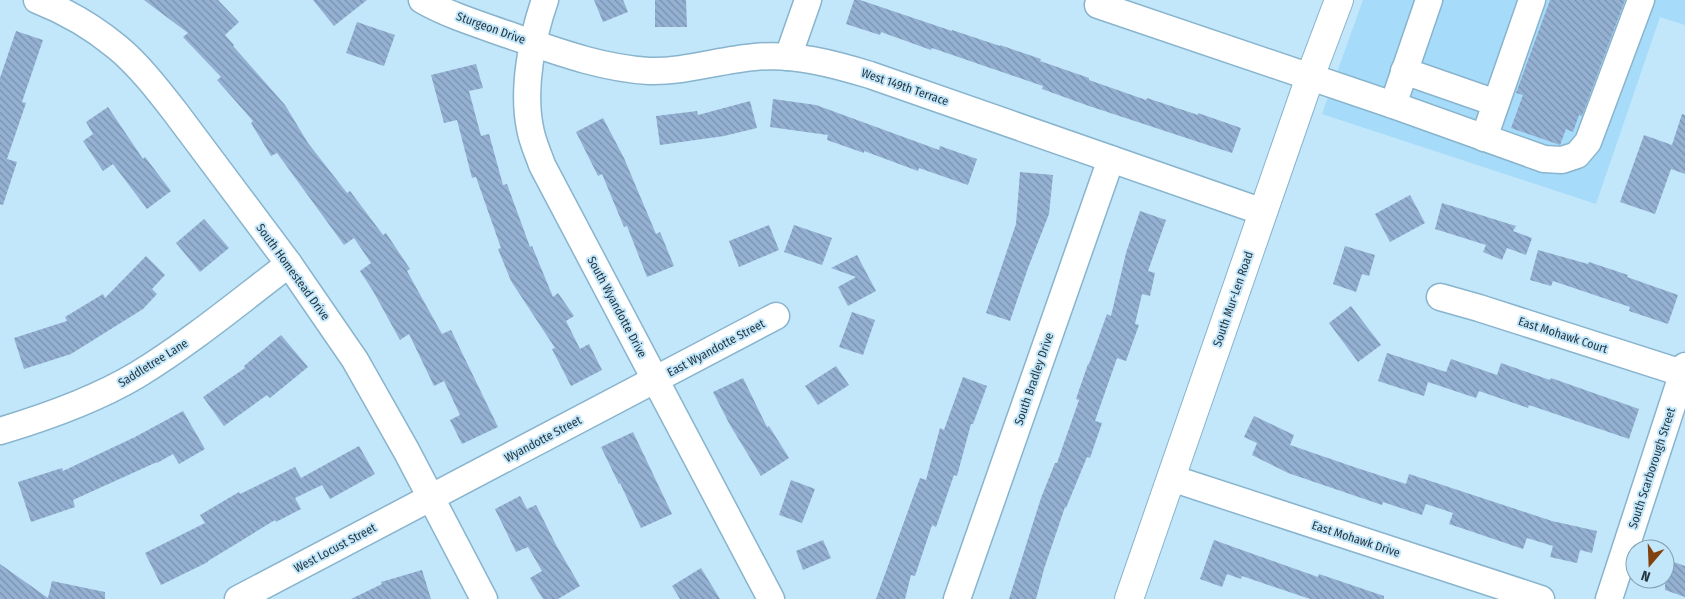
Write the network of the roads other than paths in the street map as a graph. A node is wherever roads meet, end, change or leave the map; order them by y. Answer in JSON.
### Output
{"nodes":[{"id":1,"x":37,"y":0,"type":"edge"},
{"id":2,"x":422,"y":0,"type":"edge"},
{"id":3,"x":544,"y":0,"type":"edge"},
{"id":4,"x":808,"y":0,"type":"edge"},
{"id":5,"x":1338,"y":0,"type":"edge"},
{"id":6,"x":1429,"y":0,"type":"edge"},
{"id":7,"x":1532,"y":0,"type":"edge"},
{"id":8,"x":1641,"y":0,"type":"edge"},
{"id":9,"x":1098,"y":5,"type":"dead end"},
{"id":10,"x":534,"y":43,"type":"junction"},
{"id":11,"x":788,"y":57,"type":"junction"},
{"id":12,"x":1404,"y":71,"type":"junction"},
{"id":13,"x":1310,"y":78,"type":"junction"},
{"id":14,"x":1496,"y":102,"type":"junction"},
{"id":15,"x":1393,"y":105,"type":"junction"},
{"id":16,"x":1484,"y":138,"type":"junction"},
{"id":17,"x":1112,"y":159,"type":"junction"},
{"id":18,"x":1263,"y":212,"type":"junction"},
{"id":19,"x":289,"y":264,"type":"junction"},
{"id":20,"x":1440,"y":297,"type":"dead end"},
{"id":21,"x":776,"y":316,"type":"dead end"},
{"id":22,"x":1684,"y":371,"type":"edge"},
{"id":23,"x":656,"y":380,"type":"junction"},
{"id":24,"x":0,"y":432,"type":"edge"},
{"id":25,"x":1171,"y":478,"type":"junction"},
{"id":26,"x":431,"y":498,"type":"junction"},
{"id":27,"x":238,"y":599,"type":"edge"},
{"id":28,"x":484,"y":599,"type":"edge"},
{"id":29,"x":771,"y":599,"type":"edge"},
{"id":30,"x":957,"y":599,"type":"edge"},
{"id":31,"x":1129,"y":599,"type":"edge"},
{"id":32,"x":1541,"y":599,"type":"edge"},
{"id":33,"x":1609,"y":599,"type":"edge"}],
"edges":[{"from":1,"to":19,"type":"street","name":"South Homestead Drive"},
{"from":2,"to":10,"type":"street","name":"Sturgeon Drive"},
{"from":3,"to":10,"type":"street","name":"South Wyandotte Drive"},
{"from":4,"to":11,"type":"street"},
{"from":5,"to":13,"type":"main road","name":"South Mur-Len Road"},
{"from":6,"to":12,"type":"street"},
{"from":7,"to":14,"type":"street"},
{"from":8,"to":16,"type":"street"},
{"from":9,"to":13,"type":"street"},
{"from":10,"to":11,"type":"street","name":"West 149th Terrace"},
{"from":10,"to":23,"type":"street","name":"South Wyandotte Drive"},
{"from":11,"to":17,"type":"street","name":"West 149th Terrace"},
{"from":12,"to":14,"type":"street"},
{"from":12,"to":15,"type":"street"},
{"from":13,"to":15,"type":"street"},
{"from":13,"to":18,"type":"main road","name":"South Mur-Len Road"},
{"from":14,"to":16,"type":"street"},
{"from":15,"to":16,"type":"street"},
{"from":17,"to":18,"type":"street","name":"West 149th Terrace"},
{"from":17,"to":30,"type":"street","name":"South Bradley Drive"},
{"from":18,"to":25,"type":"main road","name":"South Mur-Len Road"},
{"from":19,"to":24,"type":"street","name":"Saddletree Lane"},
{"from":19,"to":26,"type":"street","name":"South Homestead Drive"},
{"from":20,"to":22,"type":"street","name":"East Mohawk Court"},
{"from":21,"to":23,"type":"street","name":"East Wyandotte Street"},
{"from":22,"to":33,"type":"street","name":"South Scarborough Street"},
{"from":23,"to":26,"type":"street","name":"Wyandotte Street"},
{"from":23,"to":29,"type":"street","name":"South Wyandotte Drive"},
{"from":25,"to":31,"type":"main road","name":"South Mur-Len Road"},
{"from":25,"to":32,"type":"street","name":"East Mohawk Drive"},
{"from":26,"to":27,"type":"street","name":"West Locust Street"},
{"from":26,"to":28,"type":"street","name":"South Homestead Drive"}]}
